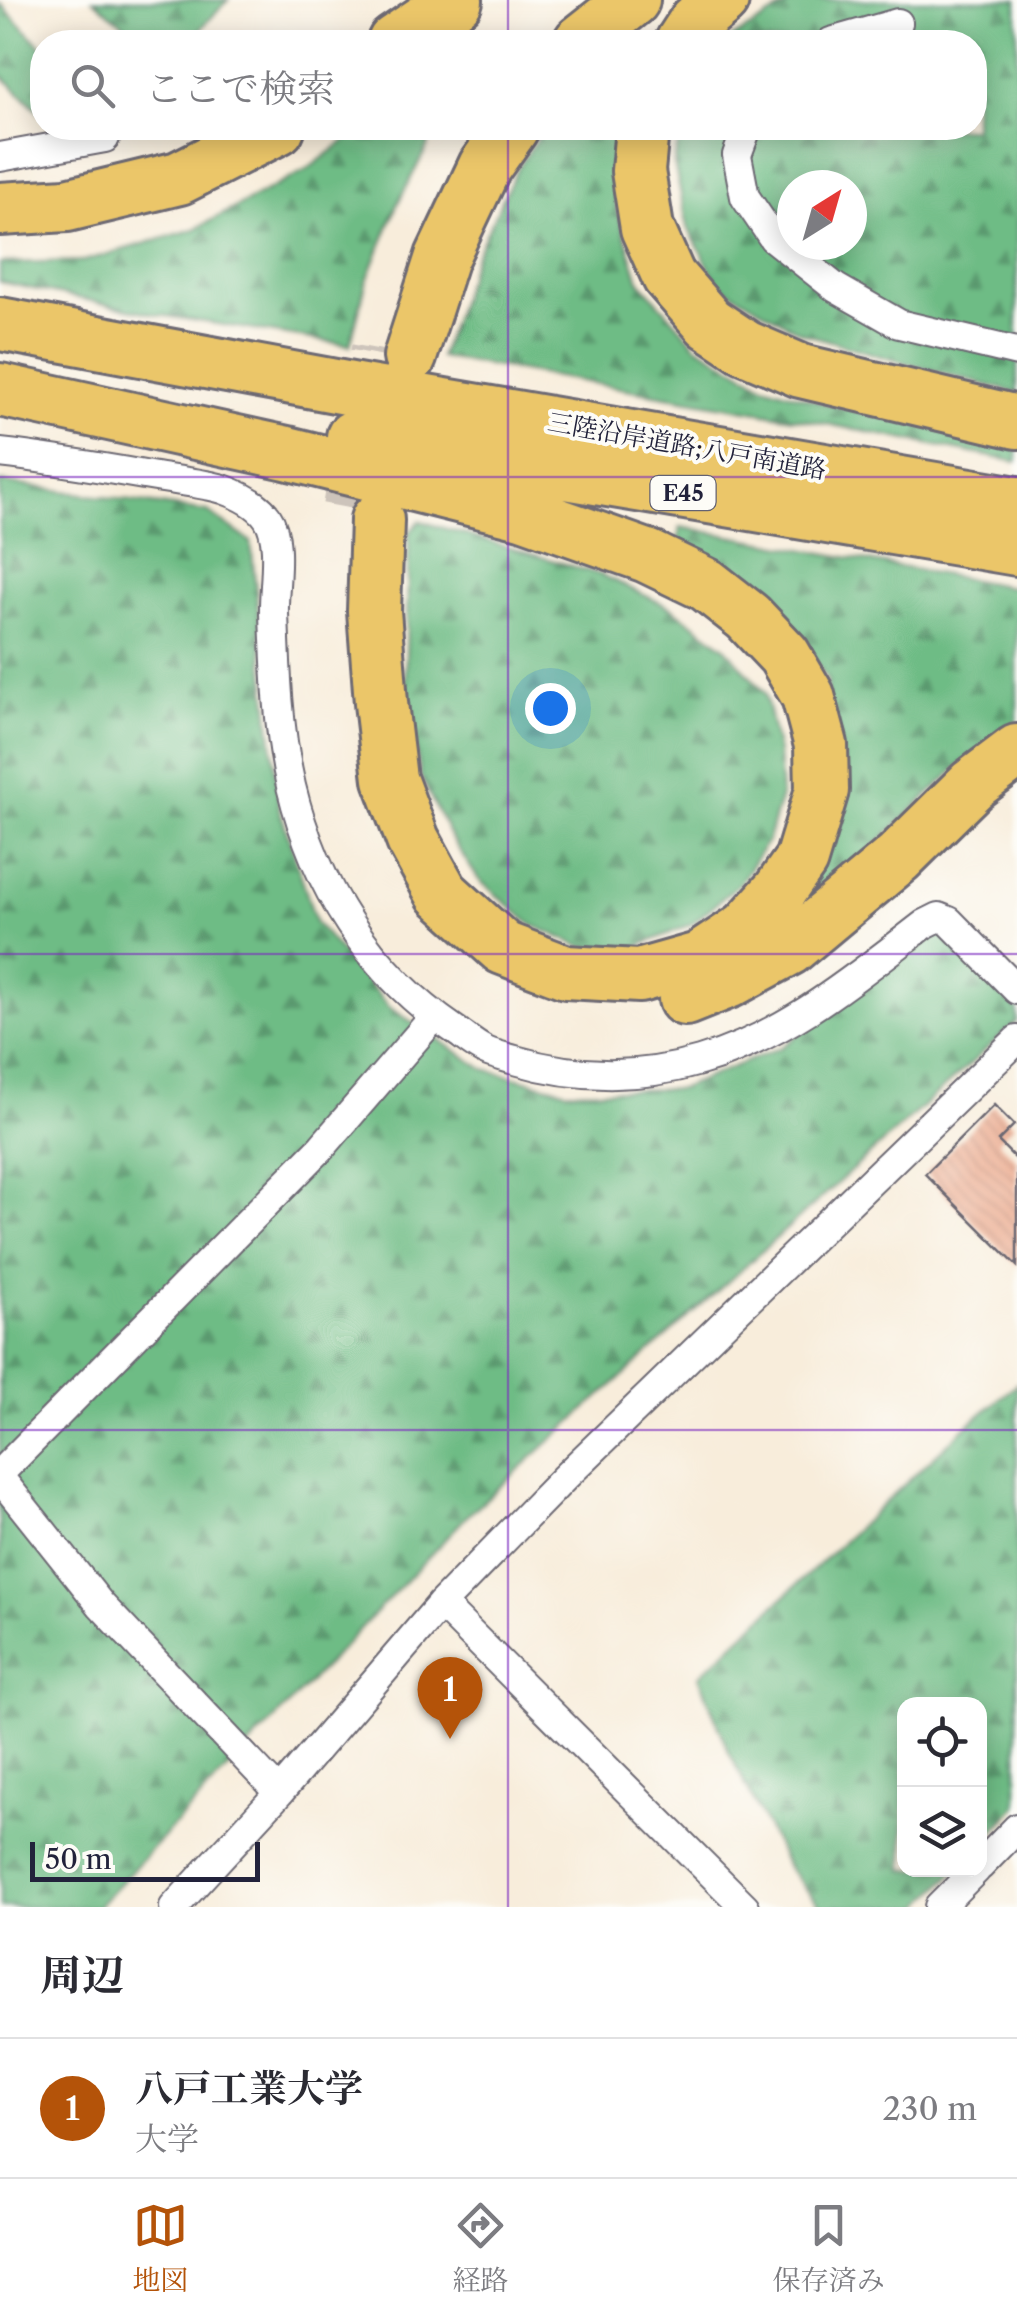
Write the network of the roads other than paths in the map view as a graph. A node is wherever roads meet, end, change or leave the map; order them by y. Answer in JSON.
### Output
{"nodes":[{"id":1,"x":456,"y":0,"type":"edge"},
{"id":2,"x":593,"y":0,"type":"edge"},
{"id":3,"x":633,"y":0,"type":"edge"},
{"id":4,"x":722,"y":0,"type":"edge"},
{"id":5,"x":898,"y":22,"type":"dead end"},
{"id":6,"x":412,"y":30,"type":"edge"},
{"id":7,"x":557,"y":30,"type":"edge"},
{"id":8,"x":595,"y":30,"type":"edge"},
{"id":9,"x":690,"y":30,"type":"edge"},
{"id":10,"x":871,"y":30,"type":"edge"},
{"id":11,"x":94,"y":140,"type":"edge"},
{"id":12,"x":254,"y":140,"type":"edge"},
{"id":13,"x":468,"y":140,"type":"edge"},
{"id":14,"x":503,"y":140,"type":"edge"},
{"id":15,"x":641,"y":140,"type":"edge"},
{"id":16,"x":743,"y":140,"type":"edge"},
{"id":17,"x":0,"y":158,"type":"edge"},
{"id":18,"x":0,"y":209,"type":"edge"},
{"id":19,"x":0,"y":324,"type":"edge"},
{"id":20,"x":1017,"y":352,"type":"edge"},
{"id":21,"x":0,"y":370,"type":"edge"},
{"id":22,"x":373,"y":383,"type":"junction"},
{"id":23,"x":0,"y":390,"type":"edge"},
{"id":24,"x":1017,"y":422,"type":"edge"},
{"id":25,"x":0,"y":453,"type":"edge"},
{"id":26,"x":1017,"y":503,"type":"edge"},
{"id":27,"x":1017,"y":549,"type":"edge"},
{"id":28,"x":1017,"y":750,"type":"edge"},
{"id":29,"x":1017,"y":990,"type":"edge"},
{"id":30,"x":434,"y":1017,"type":"junction"},
{"id":31,"x":1017,"y":1040,"type":"edge"},
{"id":32,"x":0,"y":1475,"type":"edge"},
{"id":33,"x":441,"y":1604,"type":"junction"},
{"id":34,"x":279,"y":1792,"type":"junction"},
{"id":35,"x":1017,"y":1828,"type":"edge"},
{"id":36,"x":987,"y":1859,"type":"edge"},
{"id":37,"x":969,"y":1877,"type":"edge"},
{"id":38,"x":174,"y":1907,"type":"edge"},
{"id":39,"x":745,"y":1907,"type":"edge"},
{"id":40,"x":939,"y":1907,"type":"edge"}],
"edges":[{"from":1,"to":6,"type":"highway"},
{"from":2,"to":7,"type":"highway"},
{"from":3,"to":8,"type":"highway"},
{"from":4,"to":9,"type":"highway"},
{"from":5,"to":10,"type":"street"},
{"from":11,"to":17,"type":"street"},
{"from":12,"to":18,"type":"highway"},
{"from":13,"to":22,"type":"highway"},
{"from":14,"to":22,"type":"highway"},
{"from":15,"to":24,"type":"highway"},
{"from":16,"to":20,"type":"street"},
{"from":19,"to":22,"type":"highway","number":"E45"},
{"from":21,"to":22,"type":"highway","number":"E45"},
{"from":22,"to":26,"type":"highway","name":"三陸沿岸道路;八戸南道路","number":"E45"},
{"from":22,"to":27,"type":"highway","name":"三陸沿岸道路;八戸南道路","number":"E45"},
{"from":23,"to":28,"type":"highway"},
{"from":25,"to":30,"type":"street"},
{"from":29,"to":30,"type":"street"},
{"from":30,"to":32,"type":"street"},
{"from":31,"to":33,"type":"street"},
{"from":32,"to":34,"type":"street"},
{"from":33,"to":34,"type":"street"},
{"from":33,"to":39,"type":"street"},
{"from":34,"to":38,"type":"street"},
{"from":35,"to":36,"type":"street"},
{"from":37,"to":40,"type":"street"}]}
